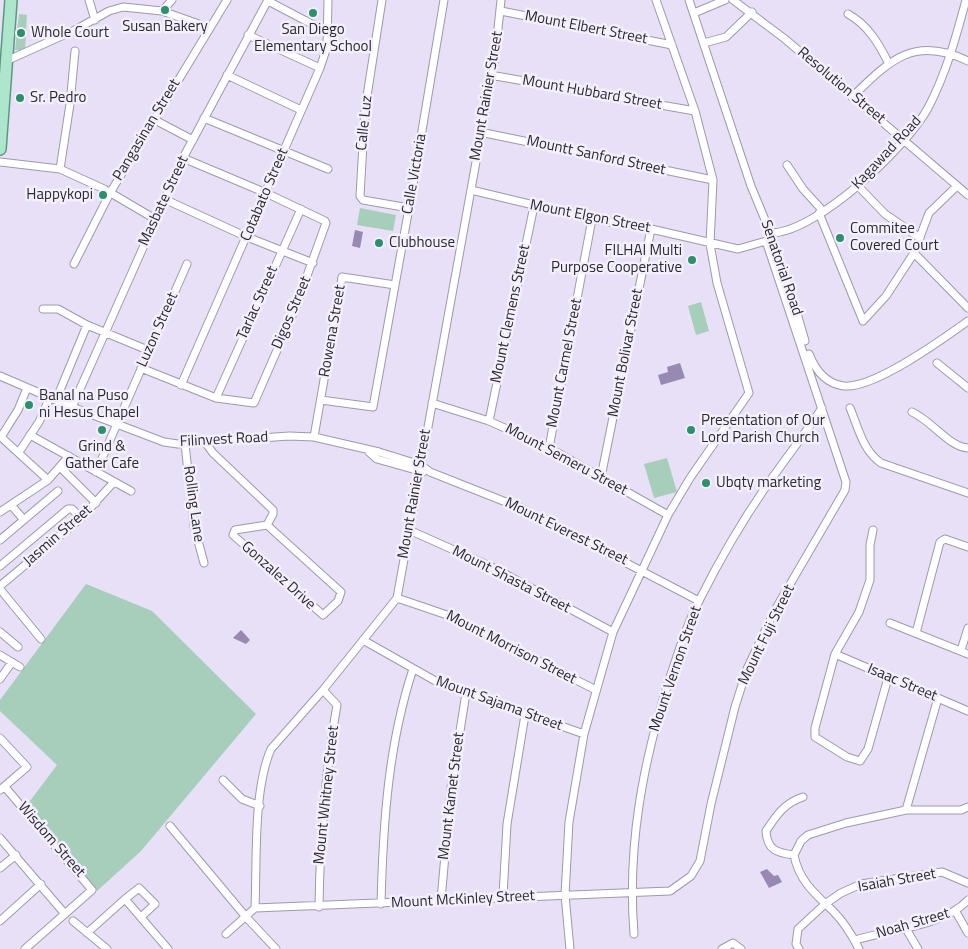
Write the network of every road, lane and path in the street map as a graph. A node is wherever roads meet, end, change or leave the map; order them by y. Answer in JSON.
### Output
{"nodes":[{"id":1,"x":11,"y":0,"type":"edge"},
{"id":2,"x":89,"y":0,"type":"edge"},
{"id":3,"x":172,"y":0,"type":"edge"},
{"id":4,"x":227,"y":0,"type":"edge"},
{"id":5,"x":268,"y":0,"type":"edge"},
{"id":6,"x":328,"y":0,"type":"edge"},
{"id":7,"x":382,"y":0,"type":"edge"},
{"id":8,"x":444,"y":0,"type":"edge"},
{"id":9,"x":501,"y":0,"type":"edge"},
{"id":10,"x":656,"y":0,"type":"edge"},
{"id":11,"x":689,"y":0,"type":"edge"},
{"id":12,"x":724,"y":0,"type":"edge"},
{"id":13,"x":733,"y":0,"type":"edge"},
{"id":14,"x":966,"y":0,"type":"edge"},
{"id":15,"x":501,"y":11,"type":"junction"},
{"id":16,"x":162,"y":12,"type":"junction"},
{"id":17,"x":752,"y":12,"type":"junction"},
{"id":18,"x":694,"y":13,"type":"junction"},
{"id":19,"x":848,"y":14,"type":"dead end"},
{"id":20,"x":96,"y":20,"type":"junction"},
{"id":21,"x":210,"y":28,"type":"junction"},
{"id":22,"x":327,"y":32,"type":"junction"},
{"id":23,"x":248,"y":34,"type":"junction"},
{"id":24,"x":704,"y":43,"type":"junction"},
{"id":25,"x":672,"y":45,"type":"junction"},
{"id":26,"x":75,"y":51,"type":"dead end"},
{"id":27,"x":952,"y":53,"type":"junction"},
{"id":28,"x":6,"y":61,"type":"junction"},
{"id":29,"x":968,"y":61,"type":"edge"},
{"id":30,"x":889,"y":64,"type":"junction"},
{"id":31,"x":320,"y":68,"type":"junction"},
{"id":32,"x":227,"y":75,"type":"junction"},
{"id":33,"x":490,"y":75,"type":"junction"},
{"id":34,"x":852,"y":97,"type":"junction"},
{"id":35,"x":301,"y":110,"type":"junction"},
{"id":36,"x":695,"y":111,"type":"junction"},
{"id":37,"x":204,"y":118,"type":"junction"},
{"id":38,"x":153,"y":119,"type":"junction"},
{"id":39,"x":480,"y":132,"type":"junction"},
{"id":40,"x":904,"y":139,"type":"junction"},
{"id":41,"x":193,"y":140,"type":"junction"},
{"id":42,"x":0,"y":149,"type":"edge"},
{"id":43,"x":284,"y":152,"type":"junction"},
{"id":44,"x":183,"y":158,"type":"junction"},
{"id":45,"x":0,"y":162,"type":"edge"},
{"id":46,"x":787,"y":165,"type":"dead end"},
{"id":47,"x":60,"y":168,"type":"junction"},
{"id":48,"x":328,"y":169,"type":"dead end"},
{"id":49,"x":713,"y":180,"type":"junction"},
{"id":50,"x":858,"y":186,"type":"junction"},
{"id":51,"x":957,"y":186,"type":"junction"},
{"id":52,"x":471,"y":190,"type":"junction"},
{"id":53,"x":110,"y":193,"type":"junction"},
{"id":54,"x":266,"y":193,"type":"junction"},
{"id":55,"x":968,"y":195,"type":"edge"},
{"id":56,"x":164,"y":199,"type":"junction"},
{"id":57,"x":534,"y":206,"type":"junction"},
{"id":58,"x":409,"y":208,"type":"junction"},
{"id":59,"x":301,"y":209,"type":"junction"},
{"id":60,"x":821,"y":212,"type":"junction"},
{"id":61,"x":156,"y":219,"type":"junction"},
{"id":62,"x":592,"y":219,"type":"junction"},
{"id":63,"x":651,"y":229,"type":"junction"},
{"id":64,"x":770,"y":233,"type":"junction"},
{"id":65,"x":247,"y":237,"type":"junction"},
{"id":66,"x":920,"y":238,"type":"junction"},
{"id":67,"x":768,"y":243,"type":"joint"},
{"id":68,"x":710,"y":244,"type":"junction"},
{"id":69,"x":282,"y":251,"type":"junction"},
{"id":70,"x":914,"y":253,"type":"junction"},
{"id":71,"x":313,"y":263,"type":"junction"},
{"id":72,"x":74,"y":264,"type":"dead end"},
{"id":73,"x":187,"y":264,"type":"dead end"},
{"id":74,"x":395,"y":285,"type":"junction"},
{"id":75,"x":968,"y":308,"type":"edge"},
{"id":76,"x":43,"y":309,"type":"dead end"},
{"id":77,"x":968,"y":321,"type":"edge"},
{"id":78,"x":87,"y":325,"type":"junction"},
{"id":79,"x":105,"y":332,"type":"junction"},
{"id":80,"x":150,"y":350,"type":"junction"},
{"id":81,"x":937,"y":363,"type":"dead end"},
{"id":82,"x":142,"y":368,"type":"junction"},
{"id":83,"x":0,"y":376,"type":"edge"},
{"id":84,"x":182,"y":385,"type":"junction"},
{"id":85,"x":27,"y":388,"type":"junction"},
{"id":86,"x":968,"y":388,"type":"edge"},
{"id":87,"x":216,"y":398,"type":"junction"},
{"id":88,"x":53,"y":399,"type":"junction"},
{"id":89,"x":321,"y":400,"type":"junction"},
{"id":90,"x":432,"y":403,"type":"junction"},
{"id":91,"x":72,"y":407,"type":"junction"},
{"id":92,"x":822,"y":408,"type":"junction"},
{"id":93,"x":850,"y":408,"type":"dead end"},
{"id":94,"x":912,"y":412,"type":"dead end"},
{"id":95,"x":489,"y":421,"type":"junction"},
{"id":96,"x":117,"y":424,"type":"junction"},
{"id":97,"x":30,"y":435,"type":"junction"},
{"id":98,"x":314,"y":437,"type":"junction"},
{"id":99,"x":205,"y":442,"type":"junction"},
{"id":100,"x":185,"y":444,"type":"junction"},
{"id":101,"x":549,"y":448,"type":"junction"},
{"id":102,"x":968,"y":448,"type":"edge"},
{"id":103,"x":19,"y":452,"type":"junction"},
{"id":104,"x":69,"y":456,"type":"junction"},
{"id":105,"x":60,"y":468,"type":"junction"},
{"id":106,"x":420,"y":469,"type":"junction"},
{"id":107,"x":96,"y":472,"type":"junction"},
{"id":108,"x":430,"y":472,"type":"joint"},
{"id":109,"x":601,"y":477,"type":"junction"},
{"id":110,"x":48,"y":480,"type":"junction"},
{"id":111,"x":114,"y":482,"type":"junction"},
{"id":112,"x":58,"y":491,"type":"dead end"},
{"id":113,"x":131,"y":491,"type":"dead end"},
{"id":114,"x":968,"y":493,"type":"edge"},
{"id":115,"x":96,"y":503,"type":"junction"},
{"id":116,"x":11,"y":505,"type":"junction"},
{"id":117,"x":0,"y":512,"type":"edge"},
{"id":118,"x":668,"y":515,"type":"junction"},
{"id":119,"x":81,"y":518,"type":"junction"},
{"id":120,"x":24,"y":520,"type":"junction"},
{"id":121,"x":267,"y":525,"type":"junction"},
{"id":122,"x":409,"y":530,"type":"junction"},
{"id":123,"x":873,"y":530,"type":"dead end"},
{"id":124,"x":0,"y":540,"type":"edge"},
{"id":125,"x":968,"y":547,"type":"edge"},
{"id":126,"x":204,"y":564,"type":"dead end"},
{"id":127,"x":0,"y":566,"type":"edge"},
{"id":128,"x":641,"y":569,"type":"junction"},
{"id":129,"x":0,"y":588,"type":"edge"},
{"id":130,"x":397,"y":598,"type":"junction"},
{"id":131,"x":698,"y":601,"type":"junction"},
{"id":132,"x":890,"y":623,"type":"dead end"},
{"id":133,"x":968,"y":628,"type":"edge"},
{"id":134,"x":0,"y":632,"type":"edge"},
{"id":135,"x":613,"y":632,"type":"junction"},
{"id":136,"x":916,"y":633,"type":"junction"},
{"id":137,"x":41,"y":639,"type":"dead end"},
{"id":138,"x":363,"y":640,"type":"junction"},
{"id":139,"x":18,"y":647,"type":"dead end"},
{"id":140,"x":965,"y":652,"type":"edge"},
{"id":141,"x":835,"y":654,"type":"junction"},
{"id":142,"x":0,"y":655,"type":"edge"},
{"id":143,"x":12,"y":662,"type":"junction"},
{"id":144,"x":20,"y":667,"type":"dead end"},
{"id":145,"x":414,"y":670,"type":"junction"},
{"id":146,"x":888,"y":678,"type":"junction"},
{"id":147,"x":0,"y":679,"type":"edge"},
{"id":148,"x":323,"y":690,"type":"junction"},
{"id":149,"x":596,"y":690,"type":"junction"},
{"id":150,"x":466,"y":693,"type":"junction"},
{"id":151,"x":938,"y":698,"type":"junction"},
{"id":152,"x":968,"y":711,"type":"edge"},
{"id":153,"x":524,"y":714,"type":"junction"},
{"id":154,"x":584,"y":734,"type":"junction"},
{"id":155,"x":0,"y":738,"type":"edge"},
{"id":156,"x":223,"y":780,"type":"dead end"},
{"id":157,"x":2,"y":788,"type":"edge"},
{"id":158,"x":803,"y":797,"type":"dead end"},
{"id":159,"x":260,"y":806,"type":"junction"},
{"id":160,"x":968,"y":806,"type":"edge"},
{"id":161,"x":906,"y":810,"type":"junction"},
{"id":162,"x":170,"y":826,"type":"dead end"},
{"id":163,"x":0,"y":838,"type":"edge"},
{"id":164,"x":16,"y":855,"type":"junction"},
{"id":165,"x":794,"y":855,"type":"junction"},
{"id":166,"x":0,"y":868,"type":"edge"},
{"id":167,"x":968,"y":883,"type":"edge"},
{"id":168,"x":41,"y":884,"type":"junction"},
{"id":169,"x":670,"y":891,"type":"joint"},
{"id":170,"x":631,"y":893,"type":"junction"},
{"id":171,"x":565,"y":895,"type":"junction"},
{"id":172,"x":503,"y":896,"type":"junction"},
{"id":173,"x":126,"y":900,"type":"junction"},
{"id":174,"x":441,"y":900,"type":"junction"},
{"id":175,"x":968,"y":900,"type":"edge"},
{"id":176,"x":381,"y":904,"type":"junction"},
{"id":177,"x":825,"y":904,"type":"junction"},
{"id":178,"x":319,"y":906,"type":"junction"},
{"id":179,"x":255,"y":908,"type":"junction"},
{"id":180,"x":956,"y":912,"type":"junction"},
{"id":181,"x":65,"y":914,"type":"junction"},
{"id":182,"x":141,"y":917,"type":"junction"},
{"id":183,"x":246,"y":917,"type":"junction"},
{"id":184,"x":0,"y":920,"type":"edge"},
{"id":185,"x":74,"y":921,"type":"dead end"},
{"id":186,"x":906,"y":927,"type":"junction"},
{"id":187,"x":87,"y":932,"type":"junction"},
{"id":188,"x":968,"y":933,"type":"edge"},
{"id":189,"x":226,"y":934,"type":"dead end"},
{"id":190,"x":634,"y":934,"type":"dead end"},
{"id":191,"x":854,"y":940,"type":"junction"},
{"id":192,"x":739,"y":946,"type":"edge"},
{"id":193,"x":25,"y":949,"type":"edge"},
{"id":194,"x":107,"y":949,"type":"edge"},
{"id":195,"x":168,"y":949,"type":"edge"},
{"id":196,"x":276,"y":949,"type":"edge"},
{"id":197,"x":570,"y":949,"type":"edge"},
{"id":198,"x":722,"y":949,"type":"edge"},
{"id":199,"x":799,"y":949,"type":"edge"},
{"id":200,"x":859,"y":949,"type":"edge"},
{"id":201,"x":918,"y":949,"type":"edge"}],
"edges":[{"from":1,"to":28,"type":"main road"},
{"from":2,"to":20,"type":"street"},
{"from":3,"to":16,"type":"street"},
{"from":4,"to":21,"type":"street","name":"Pangasinan Street"},
{"from":5,"to":22,"type":"street"},
{"from":5,"to":23,"type":"street","name":"Masbate Street"},
{"from":6,"to":22,"type":"street","name":"Cotabato Street"},
{"from":7,"to":58,"type":"street","name":"Calle Luz"},
{"from":8,"to":58,"type":"street","name":"Calle Victoria"},
{"from":9,"to":15,"type":"street","name":"Mount Rainier Street"},
{"from":10,"to":25,"type":"street"},
{"from":11,"to":18,"type":"street","name":"Senatorial Road"},
{"from":12,"to":18,"type":"street"},
{"from":13,"to":17,"type":"street","name":"Resolution Street"},
{"from":14,"to":27,"type":"street","name":"Kagawad Road"},
{"from":15,"to":25,"type":"street","name":"Mount Elbert Street"},
{"from":15,"to":33,"type":"street","name":"Mount Rainier Street"},
{"from":16,"to":20,"type":"street"},
{"from":16,"to":21,"type":"street"},
{"from":17,"to":24,"type":"street"},
{"from":17,"to":34,"type":"street","name":"Resolution Street"},
{"from":18,"to":24,"type":"street","name":"Senatorial Road"},
{"from":19,"to":30,"type":"street"},
{"from":20,"to":28,"type":"street"},
{"from":21,"to":38,"type":"street","name":"Pangasinan Street"},
{"from":22,"to":31,"type":"street","name":"Cotabato Street"},
{"from":23,"to":31,"type":"street"},
{"from":23,"to":32,"type":"street","name":"Masbate Street"},
{"from":24,"to":64,"type":"street","name":"Senatorial Road"},
{"from":25,"to":36,"type":"street"},
{"from":26,"to":47,"type":"street"},
{"from":27,"to":29,"type":"street"},
{"from":27,"to":30,"type":"street"},
{"from":27,"to":40,"type":"street","name":"Kagawad Road"},
{"from":28,"to":42,"type":"main road"},
{"from":30,"to":34,"type":"street"},
{"from":31,"to":35,"type":"street","name":"Cotabato Street"},
{"from":32,"to":35,"type":"street"},
{"from":32,"to":37,"type":"street","name":"Masbate Street"},
{"from":33,"to":36,"type":"street","name":"Mount Hubbard Street"},
{"from":33,"to":39,"type":"street","name":"Mount Rainier Street"},
{"from":34,"to":40,"type":"street","name":"Resolution Street"},
{"from":35,"to":43,"type":"street","name":"Cotabato Street"},
{"from":36,"to":49,"type":"street"},
{"from":37,"to":41,"type":"street","name":"Masbate Street"},
{"from":37,"to":43,"type":"street"},
{"from":38,"to":41,"type":"street"},
{"from":38,"to":53,"type":"street","name":"Pangasinan Street"},
{"from":39,"to":49,"type":"street","name":"Mountt Sanford Street"},
{"from":39,"to":52,"type":"street","name":"Mount Rainier Street"},
{"from":40,"to":50,"type":"street","name":"Kagawad Road"},
{"from":40,"to":51,"type":"street","name":"Resolution Street"},
{"from":41,"to":44,"type":"street","name":"Masbate Street"},
{"from":43,"to":48,"type":"street"},
{"from":43,"to":54,"type":"street","name":"Cotabato Street"},
{"from":44,"to":54,"type":"street"},
{"from":44,"to":56,"type":"street","name":"Masbate Street"},
{"from":45,"to":47,"type":"street"},
{"from":46,"to":60,"type":"street"},
{"from":47,"to":53,"type":"street"},
{"from":49,"to":68,"type":"street"},
{"from":50,"to":60,"type":"street","name":"Kagawad Road"},
{"from":50,"to":66,"type":"street"},
{"from":51,"to":55,"type":"street","name":"Resolution Street"},
{"from":51,"to":66,"type":"street"},
{"from":52,"to":57,"type":"street","name":"Mount Elgon Street"},
{"from":52,"to":90,"type":"street","name":"Mount Rainier Street"},
{"from":53,"to":61,"type":"street"},
{"from":53,"to":72,"type":"street","name":"Pangasinan Street"},
{"from":54,"to":59,"type":"street"},
{"from":54,"to":65,"type":"street","name":"Cotabato Street"},
{"from":56,"to":61,"type":"street","name":"Masbate Street"},
{"from":56,"to":65,"type":"street"},
{"from":57,"to":62,"type":"street","name":"Mount Elgon Street"},
{"from":57,"to":95,"type":"street","name":"Mount Clemens Street"},
{"from":58,"to":74,"type":"street","name":"Calle Victoria"},
{"from":59,"to":69,"type":"street","name":"Tarlac Street"},
{"from":59,"to":71,"type":"street","name":"Digos Street"},
{"from":60,"to":64,"type":"street","name":"Kagawad Road"},
{"from":60,"to":70,"type":"street"},
{"from":61,"to":79,"type":"street","name":"Masbate Street"},
{"from":62,"to":63,"type":"street","name":"Mount Elgon Street"},
{"from":62,"to":101,"type":"street","name":"Mount Carmel Street"},
{"from":63,"to":68,"type":"street","name":"Mount Elgon Street"},
{"from":63,"to":109,"type":"street","name":"Mount Bolivar Street"},
{"from":64,"to":77,"type":"street","name":"Senatorial Road"},
{"from":65,"to":69,"type":"street"},
{"from":65,"to":84,"type":"street","name":"Cotabato Street"},
{"from":66,"to":70,"type":"street"},
{"from":67,"to":68,"type":"street","name":"Mount Elgon Street"},
{"from":67,"to":92,"type":"street","name":"Mount Fuji Street"},
{"from":68,"to":118,"type":"street"},
{"from":69,"to":71,"type":"street"},
{"from":69,"to":87,"type":"street","name":"Tarlac Street"},
{"from":70,"to":75,"type":"street"},
{"from":71,"to":87,"type":"street","name":"Digos Street"},
{"from":73,"to":80,"type":"street","name":"Luzon Street"},
{"from":74,"to":89,"type":"street","name":"Calle Victoria"},
{"from":74,"to":89,"type":"street","name":"Rowena Street"},
{"from":76,"to":78,"type":"street"},
{"from":78,"to":79,"type":"street"},
{"from":78,"to":88,"type":"street"},
{"from":79,"to":80,"type":"street"},
{"from":79,"to":91,"type":"street","name":"Masbate Street"},
{"from":80,"to":82,"type":"street","name":"Luzon Street"},
{"from":81,"to":86,"type":"street"},
{"from":82,"to":84,"type":"street"},
{"from":82,"to":96,"type":"street","name":"Luzon Street"},
{"from":83,"to":85,"type":"street","name":"Filinvest Road"},
{"from":84,"to":87,"type":"street"},
{"from":85,"to":88,"type":"street","name":"Filinvest Road"},
{"from":85,"to":103,"type":"street"},
{"from":88,"to":91,"type":"street","name":"Filinvest Road"},
{"from":88,"to":97,"type":"street"},
{"from":89,"to":98,"type":"street","name":"Rowena Street"},
{"from":90,"to":95,"type":"street","name":"Mount Semeru Street"},
{"from":90,"to":106,"type":"street","name":"Mount Rainier Street"},
{"from":91,"to":96,"type":"street","name":"Filinvest Road"},
{"from":92,"to":131,"type":"street","name":"Mount Vernon Street"},
{"from":92,"to":169,"type":"street","name":"Mount Fuji Street"},
{"from":93,"to":114,"type":"street"},
{"from":94,"to":102,"type":"street"},
{"from":95,"to":101,"type":"street","name":"Mount Semeru Street"},
{"from":96,"to":100,"type":"street","name":"Filinvest Road"},
{"from":96,"to":107,"type":"street","name":"Luzon Street"},
{"from":97,"to":103,"type":"street"},
{"from":97,"to":104,"type":"street"},
{"from":98,"to":99,"type":"street","name":"Filinvest Road"},
{"from":98,"to":106,"type":"street","name":"Filinvest Road"},
{"from":99,"to":100,"type":"street","name":"Filinvest Road"},
{"from":99,"to":121,"type":"street","name":"Gonzalez Drive"},
{"from":100,"to":126,"type":"street","name":"Rolling Lane"},
{"from":101,"to":109,"type":"street","name":"Mount Semeru Street"},
{"from":103,"to":110,"type":"street"},
{"from":104,"to":105,"type":"street"},
{"from":104,"to":107,"type":"street"},
{"from":105,"to":110,"type":"street"},
{"from":105,"to":115,"type":"street"},
{"from":106,"to":108,"type":"street","name":"Filinvest Road"},
{"from":106,"to":122,"type":"street","name":"Mount Rainier Street"},
{"from":107,"to":111,"type":"street"},
{"from":108,"to":128,"type":"street","name":"Mount Everest Street"},
{"from":109,"to":118,"type":"street","name":"Mount Semeru Street"},
{"from":110,"to":116,"type":"street"},
{"from":111,"to":113,"type":"street"},
{"from":111,"to":115,"type":"street","name":"Jasmin Street"},
{"from":112,"to":120,"type":"street"},
{"from":115,"to":119,"type":"street","name":"Jasmin Street"},
{"from":116,"to":117,"type":"street"},
{"from":116,"to":120,"type":"street"},
{"from":118,"to":128,"type":"street"},
{"from":119,"to":127,"type":"street"},
{"from":119,"to":129,"type":"street","name":"Jasmin Street"},
{"from":120,"to":124,"type":"street"},
{"from":121,"to":121,"type":"street","name":"Gonzalez Drive"},
{"from":122,"to":130,"type":"street","name":"Mount Rainier Street"},
{"from":122,"to":135,"type":"street","name":"Mount Shasta Street"},
{"from":123,"to":141,"type":"street"},
{"from":125,"to":136,"type":"street"},
{"from":128,"to":131,"type":"street","name":"Mount Everest Street"},
{"from":128,"to":135,"type":"street"},
{"from":129,"to":137,"type":"street"},
{"from":130,"to":138,"type":"street","name":"Mount Rainier Street"},
{"from":130,"to":149,"type":"street","name":"Mount Morrison Street"},
{"from":131,"to":170,"type":"street","name":"Mount Vernon Street"},
{"from":132,"to":136,"type":"street"},
{"from":133,"to":140,"type":"street"},
{"from":134,"to":139,"type":"street"},
{"from":135,"to":149,"type":"street"},
{"from":136,"to":140,"type":"street"},
{"from":138,"to":145,"type":"street","name":"Mount Sajama Street"},
{"from":138,"to":148,"type":"street","name":"Mount Rainier Street"},
{"from":141,"to":146,"type":"street","name":"Isaac Street"},
{"from":141,"to":146,"type":"street"},
{"from":142,"to":143,"type":"street"},
{"from":143,"to":144,"type":"street"},
{"from":143,"to":147,"type":"street"},
{"from":145,"to":150,"type":"street","name":"Mount Sajama Street"},
{"from":145,"to":176,"type":"street"},
{"from":146,"to":151,"type":"street","name":"Isaac Street"},
{"from":148,"to":159,"type":"street","name":"Mount Rainier Street"},
{"from":148,"to":178,"type":"street","name":"Mount Whitney Street"},
{"from":149,"to":154,"type":"street"},
{"from":150,"to":153,"type":"street","name":"Mount Sajama Street"},
{"from":150,"to":174,"type":"street","name":"Mount Kamet Street"},
{"from":151,"to":152,"type":"street","name":"Isaac Street"},
{"from":151,"to":161,"type":"street"},
{"from":153,"to":154,"type":"street","name":"Mount Sajama Street"},
{"from":153,"to":172,"type":"street"},
{"from":154,"to":171,"type":"street"},
{"from":155,"to":157,"type":"street"},
{"from":156,"to":159,"type":"street"},
{"from":157,"to":181,"type":"street","name":"Wisdom Street"},
{"from":158,"to":165,"type":"street"},
{"from":159,"to":179,"type":"street","name":"Mount Rainier Street"},
{"from":160,"to":161,"type":"street"},
{"from":161,"to":165,"type":"street"},
{"from":162,"to":183,"type":"street"},
{"from":163,"to":164,"type":"street"},
{"from":164,"to":166,"type":"street"},
{"from":164,"to":168,"type":"street"},
{"from":165,"to":177,"type":"street"},
{"from":167,"to":177,"type":"street","name":"Isaiah Street"},
{"from":168,"to":181,"type":"street"},
{"from":168,"to":184,"type":"street"},
{"from":169,"to":170,"type":"street","name":"Mount McKinley Street"},
{"from":170,"to":171,"type":"street","name":"Mount McKinley Street"},
{"from":170,"to":190,"type":"street","name":"Mount Vernon Street"},
{"from":171,"to":172,"type":"street","name":"Mount McKinley Street"},
{"from":171,"to":197,"type":"street"},
{"from":172,"to":174,"type":"street","name":"Mount McKinley Street"},
{"from":173,"to":182,"type":"street"},
{"from":173,"to":182,"type":"street"},
{"from":173,"to":187,"type":"street"},
{"from":174,"to":176,"type":"street","name":"Mount McKinley Street"},
{"from":175,"to":180,"type":"street","name":"Noah Street"},
{"from":176,"to":178,"type":"street","name":"Mount McKinley Street"},
{"from":177,"to":191,"type":"street"},
{"from":177,"to":199,"type":"street","name":"Isaiah Street"},
{"from":178,"to":179,"type":"street","name":"Mount McKinley Street"},
{"from":179,"to":183,"type":"street"},
{"from":180,"to":186,"type":"street","name":"Noah Street"},
{"from":180,"to":188,"type":"street"},
{"from":181,"to":193,"type":"street"},
{"from":182,"to":195,"type":"street"},
{"from":183,"to":189,"type":"street"},
{"from":183,"to":196,"type":"street"},
{"from":185,"to":187,"type":"street"},
{"from":186,"to":191,"type":"street","name":"Noah Street"},
{"from":186,"to":201,"type":"street"},
{"from":187,"to":194,"type":"street"},
{"from":191,"to":200,"type":"street"},
{"from":192,"to":198,"type":"street"}]}
